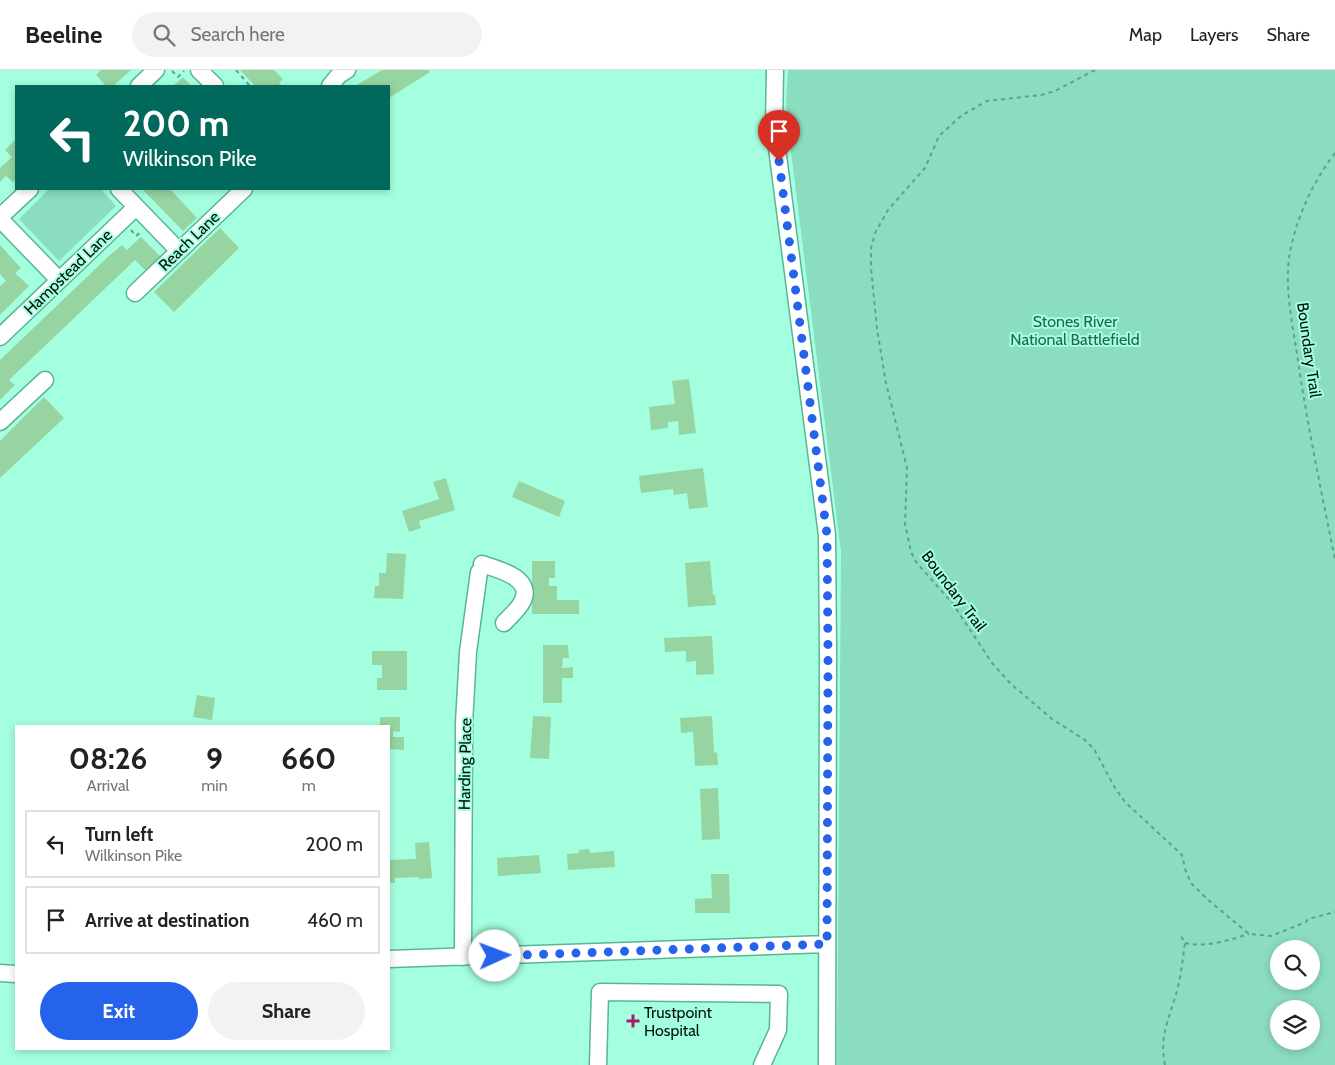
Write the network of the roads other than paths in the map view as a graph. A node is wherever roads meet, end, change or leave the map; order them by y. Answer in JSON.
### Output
{"nodes":[{"id":1,"x":164,"y":70,"type":"edge"},
{"id":2,"x":347,"y":70,"type":"edge"},
{"id":3,"x":774,"y":70,"type":"edge"},
{"id":4,"x":192,"y":71,"type":"edge"},
{"id":5,"x":141,"y":85,"type":"edge"},
{"id":6,"x":213,"y":85,"type":"edge"},
{"id":7,"x":331,"y":85,"type":"edge"},
{"id":8,"x":29,"y":190,"type":"edge"},
{"id":9,"x":120,"y":190,"type":"edge"},
{"id":10,"x":243,"y":190,"type":"edge"},
{"id":11,"x":136,"y":207,"type":"junction"},
{"id":12,"x":0,"y":218,"type":"edge"},
{"id":13,"x":179,"y":251,"type":"junction"},
{"id":14,"x":59,"y":280,"type":"junction"},
{"id":15,"x":136,"y":293,"type":"dead end"},
{"id":16,"x":0,"y":337,"type":"edge"},
{"id":17,"x":45,"y":380,"type":"dead end"},
{"id":18,"x":0,"y":422,"type":"edge"},
{"id":19,"x":504,"y":623,"type":"dead end"},
{"id":20,"x":827,"y":944,"type":"junction"},
{"id":21,"x":463,"y":957,"type":"junction"},
{"id":22,"x":390,"y":959,"type":"edge"},
{"id":23,"x":0,"y":973,"type":"edge"},
{"id":24,"x":15,"y":974,"type":"edge"},
{"id":25,"x":598,"y":1065,"type":"edge"},
{"id":26,"x":762,"y":1065,"type":"edge"},
{"id":27,"x":826,"y":1065,"type":"edge"}],
"edges":[{"from":1,"to":5,"type":"street"},
{"from":2,"to":7,"type":"street"},
{"from":3,"to":20,"type":"street"},
{"from":4,"to":6,"type":"street"},
{"from":8,"to":12,"type":"street"},
{"from":9,"to":11,"type":"street"},
{"from":10,"to":13,"type":"street","name":"Reach Lane"},
{"from":11,"to":13,"type":"street"},
{"from":11,"to":14,"type":"street","name":"Hampstead Lane"},
{"from":12,"to":14,"type":"street"},
{"from":13,"to":15,"type":"street","name":"Reach Lane"},
{"from":14,"to":16,"type":"street","name":"Hampstead Lane"},
{"from":17,"to":18,"type":"street"},
{"from":19,"to":21,"type":"street","name":"Harding Place"},
{"from":20,"to":21,"type":"street"},
{"from":20,"to":27,"type":"street"},
{"from":21,"to":22,"type":"street"},
{"from":23,"to":24,"type":"street"},
{"from":25,"to":26,"type":"street"}]}
